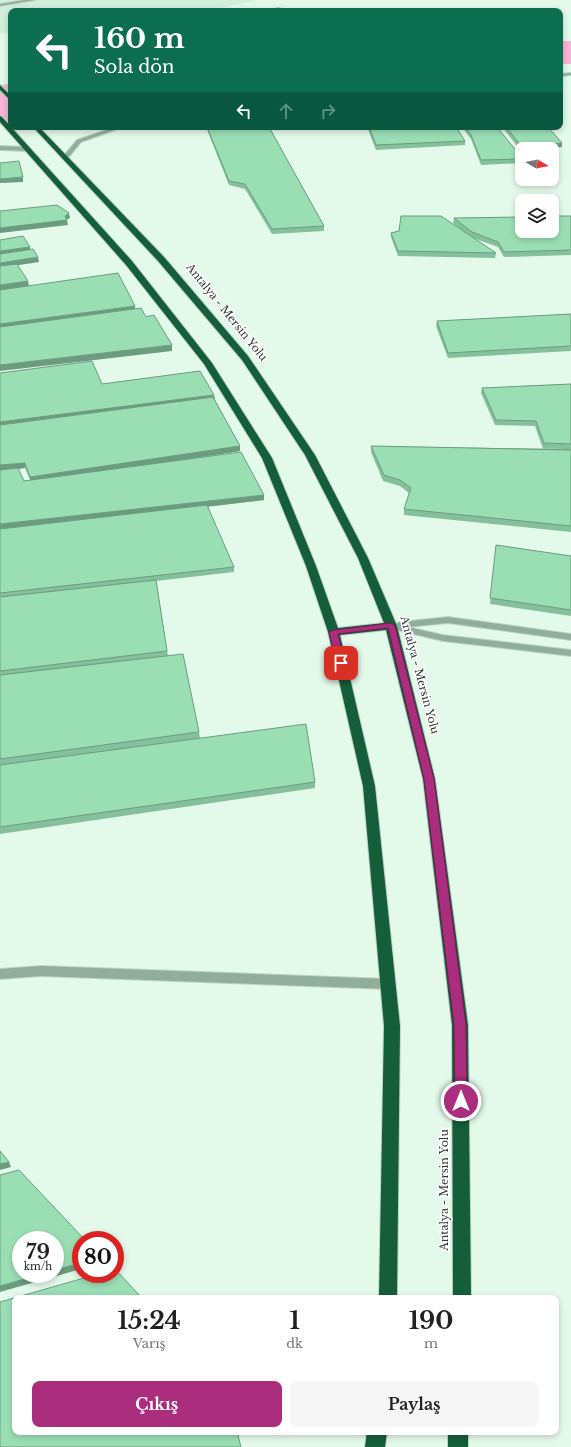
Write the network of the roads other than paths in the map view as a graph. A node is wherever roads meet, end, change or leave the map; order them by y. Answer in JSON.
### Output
{"nodes":[{"id":1,"x":33,"y":0,"type":"edge"},
{"id":2,"x":0,"y":5,"type":"edge"},
{"id":3,"x":0,"y":87,"type":"edge"},
{"id":4,"x":8,"y":96,"type":"edge"},
{"id":5,"x":0,"y":118,"type":"edge"},
{"id":6,"x":8,"y":127,"type":"edge"},
{"id":7,"x":11,"y":130,"type":"edge"},
{"id":8,"x":39,"y":130,"type":"edge"},
{"id":9,"x":111,"y":130,"type":"edge"},
{"id":10,"x":26,"y":147,"type":"junction"},
{"id":11,"x":0,"y":148,"type":"edge"},
{"id":12,"x":65,"y":158,"type":"junction"},
{"id":13,"x":391,"y":626,"type":"junction"},
{"id":14,"x":334,"y":632,"type":"junction"},
{"id":15,"x":571,"y":637,"type":"edge"},
{"id":16,"x":571,"y":653,"type":"edge"},
{"id":17,"x":0,"y":974,"type":"edge"},
{"id":18,"x":388,"y":984,"type":"junction"},
{"id":19,"x":388,"y":1295,"type":"edge"},
{"id":20,"x":462,"y":1295,"type":"edge"},
{"id":21,"x":376,"y":1435,"type":"edge"},
{"id":22,"x":458,"y":1435,"type":"edge"},
{"id":23,"x":375,"y":1447,"type":"edge"},
{"id":24,"x":458,"y":1447,"type":"edge"}],
"edges":[{"from":1,"to":2,"type":"street"},
{"from":3,"to":4,"type":"highway"},
{"from":5,"to":6,"type":"highway"},
{"from":7,"to":10,"type":"highway"},
{"from":8,"to":12,"type":"highway","name":"Antalya - Mersin Yolu"},
{"from":9,"to":12,"type":"street"},
{"from":10,"to":11,"type":"street"},
{"from":10,"to":14,"type":"highway"},
{"from":12,"to":13,"type":"highway","name":"Antalya - Mersin Yolu"},
{"from":13,"to":14,"type":"highway"},
{"from":13,"to":15,"type":"street"},
{"from":13,"to":16,"type":"street"},
{"from":13,"to":20,"type":"highway","name":"Antalya - Mersin Yolu"},
{"from":14,"to":18,"type":"highway"},
{"from":17,"to":18,"type":"street"},
{"from":18,"to":19,"type":"highway"},
{"from":21,"to":23,"type":"highway"},
{"from":22,"to":24,"type":"highway"}]}
